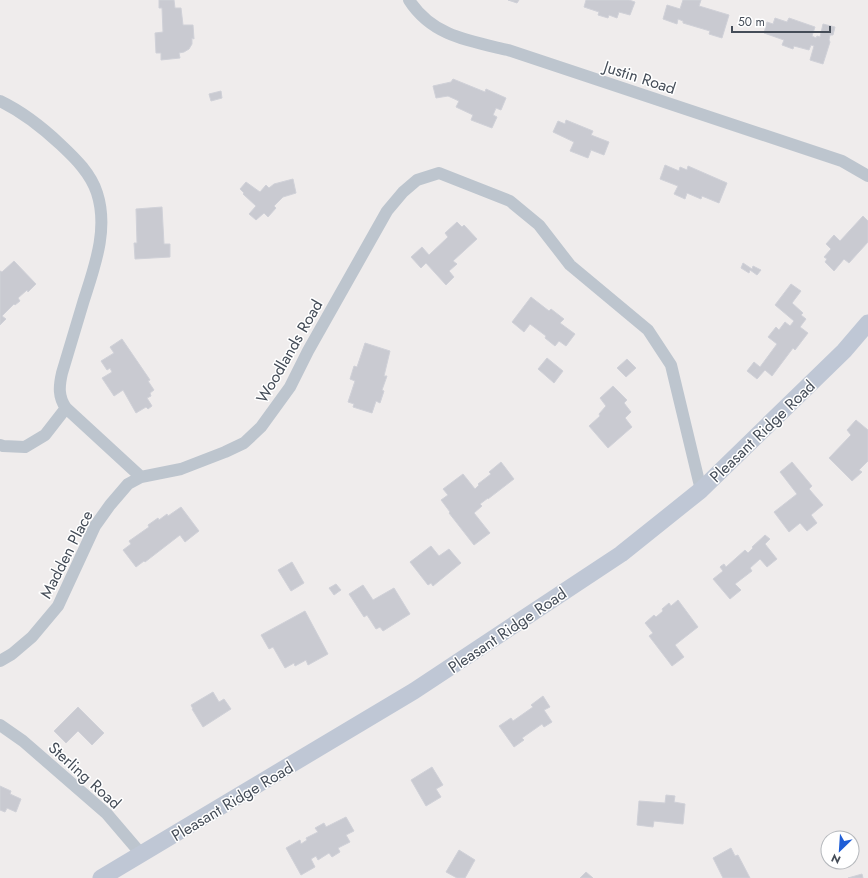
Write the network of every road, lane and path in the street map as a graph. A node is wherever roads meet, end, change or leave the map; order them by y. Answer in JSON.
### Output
{"nodes":[{"id":1,"x":409,"y":0,"type":"edge"},
{"id":2,"x":0,"y":101,"type":"edge"},
{"id":3,"x":868,"y":176,"type":"edge"},
{"id":4,"x":868,"y":323,"type":"edge"},
{"id":5,"x":66,"y":408,"type":"junction"},
{"id":6,"x":0,"y":445,"type":"edge"},
{"id":7,"x":142,"y":476,"type":"junction"},
{"id":8,"x":701,"y":490,"type":"junction"},
{"id":9,"x":0,"y":661,"type":"edge"},
{"id":10,"x":0,"y":725,"type":"edge"},
{"id":11,"x":142,"y":855,"type":"junction"},
{"id":12,"x":102,"y":878,"type":"edge"}],
"edges":[{"from":1,"to":3,"type":"street","name":"Justin Road"},
{"from":2,"to":5,"type":"street"},
{"from":4,"to":8,"type":"street","name":"Pleasant Ridge Road"},
{"from":5,"to":6,"type":"street"},
{"from":5,"to":7,"type":"street"},
{"from":7,"to":8,"type":"street","name":"Woodlands Road"},
{"from":7,"to":9,"type":"street","name":"Madden Place"},
{"from":8,"to":11,"type":"street","name":"Pleasant Ridge Road"},
{"from":10,"to":11,"type":"street","name":"Sterling Road"},
{"from":11,"to":12,"type":"street","name":"Pleasant Ridge Road"}]}
